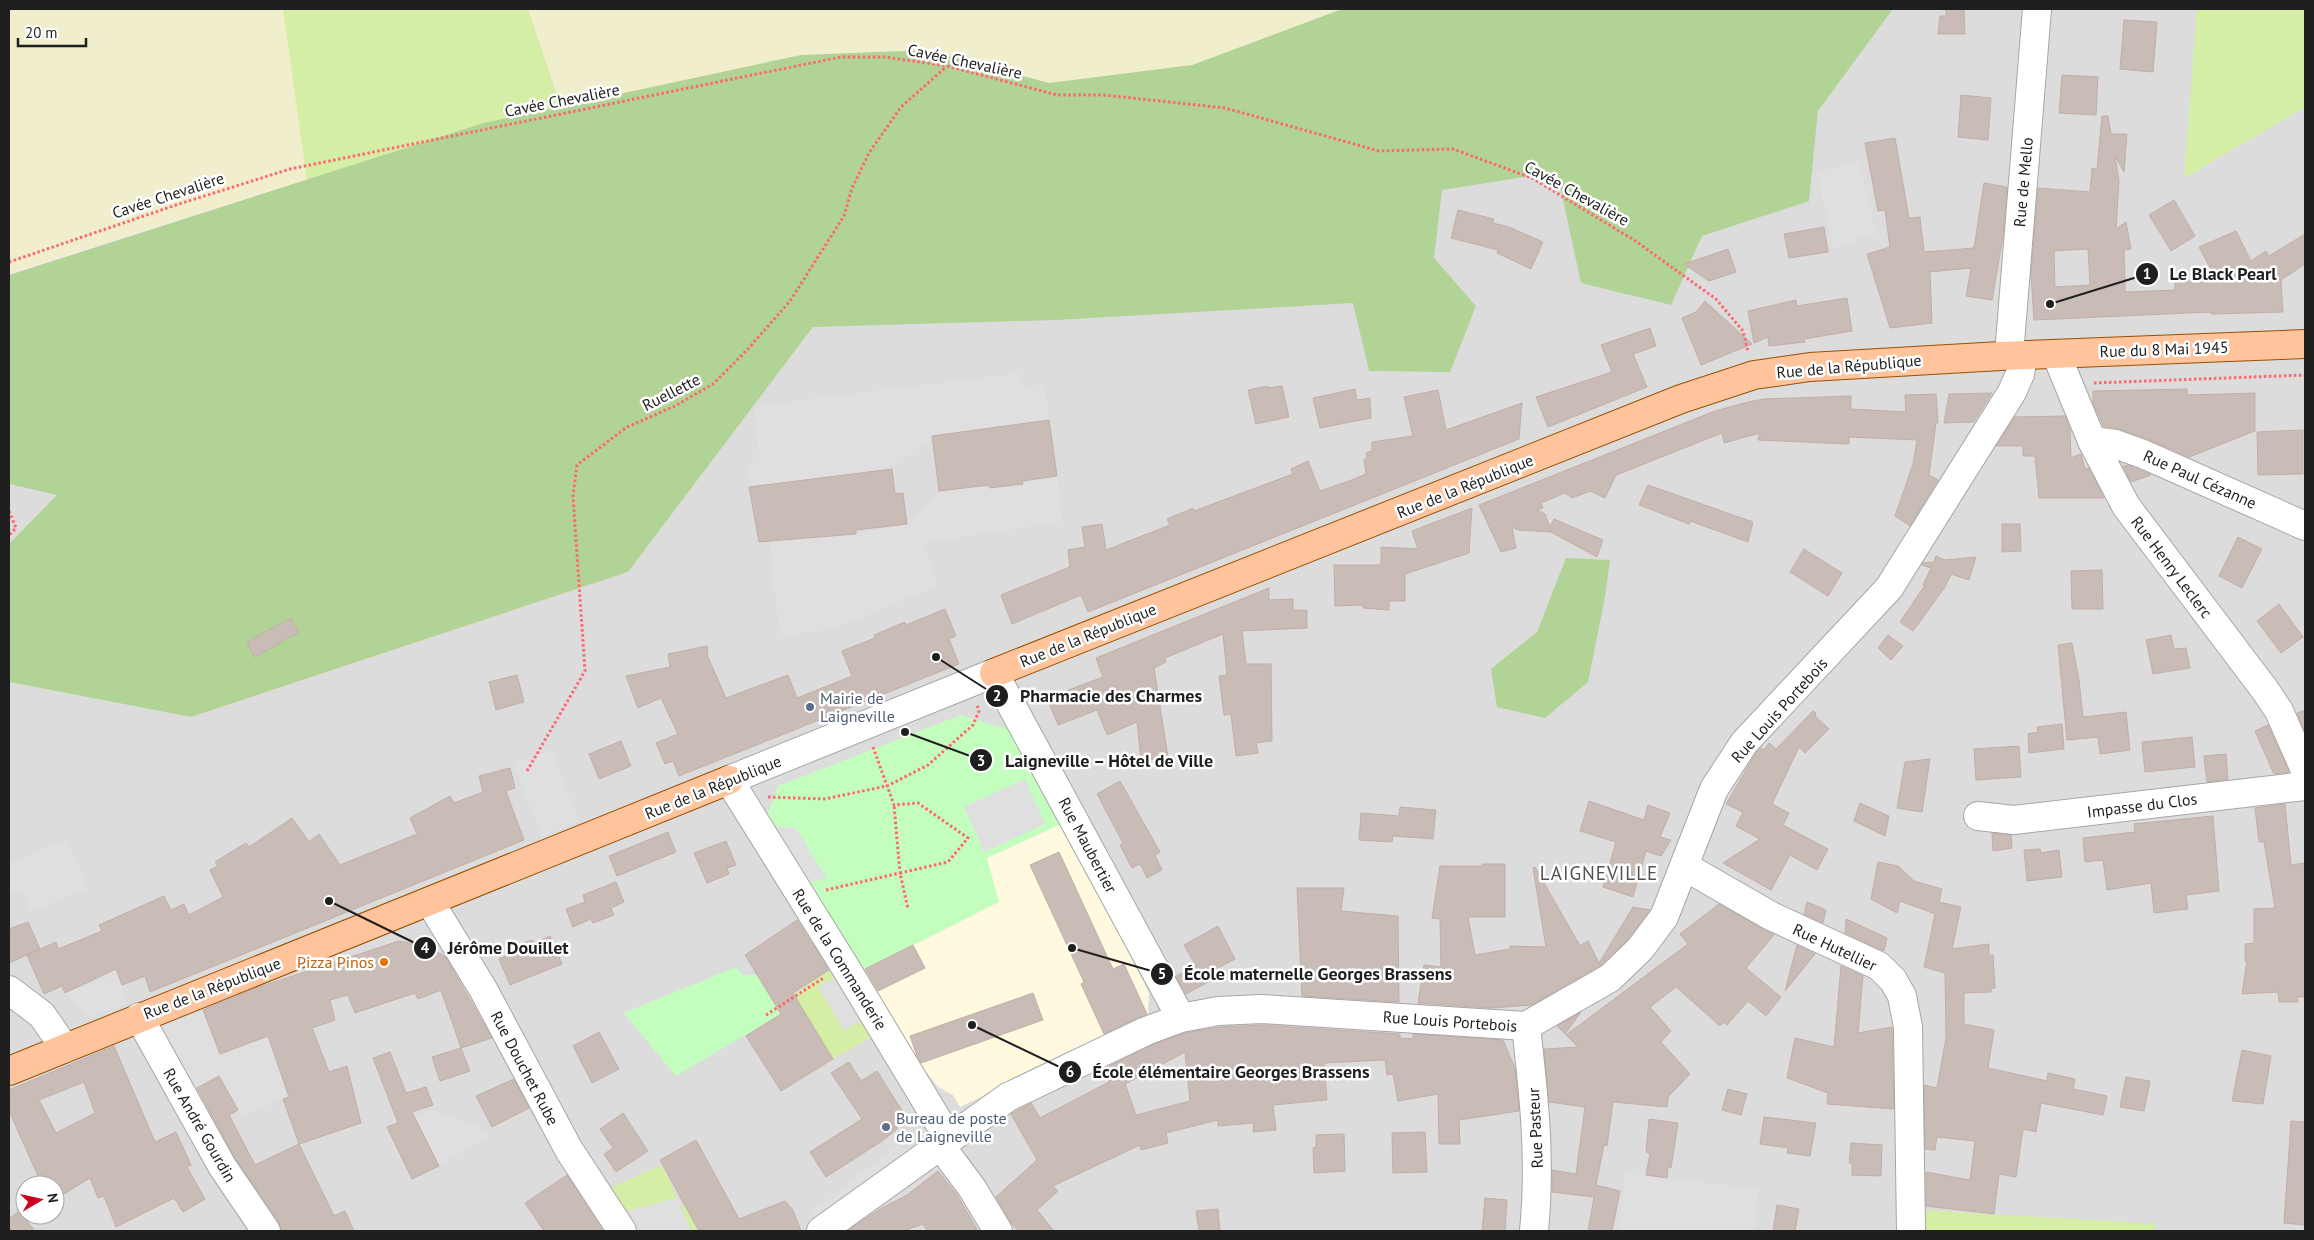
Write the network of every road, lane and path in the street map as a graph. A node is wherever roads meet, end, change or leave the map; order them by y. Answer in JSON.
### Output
{"nodes":[{"id":1,"x":2037,"y":9,"type":"edge"},
{"id":2,"x":946,"y":66,"type":"junction"},
{"id":3,"x":9,"y":262,"type":"edge"},
{"id":4,"x":2305,"y":344,"type":"edge"},
{"id":5,"x":2056,"y":354,"type":"junction"},
{"id":6,"x":2016,"y":355,"type":"junction"},
{"id":7,"x":2305,"y":374,"type":"edge"},
{"id":8,"x":1754,"y":376,"type":"junction"},
{"id":9,"x":2067,"y":384,"type":"junction"},
{"id":10,"x":2092,"y":441,"type":"junction"},
{"id":11,"x":9,"y":511,"type":"edge"},
{"id":12,"x":2305,"y":526,"type":"edge"},
{"id":13,"x":9,"y":535,"type":"edge"},
{"id":14,"x":994,"y":672,"type":"junction"},
{"id":15,"x":968,"y":683,"type":"junction"},
{"id":16,"x":874,"y":747,"type":"dead end"},
{"id":17,"x":2305,"y":770,"type":"edge"},
{"id":18,"x":527,"y":771,"type":"dead end"},
{"id":19,"x":887,"y":786,"type":"junction"},
{"id":20,"x":2305,"y":786,"type":"edge"},
{"id":21,"x":734,"y":788,"type":"junction"},
{"id":22,"x":894,"y":805,"type":"junction"},
{"id":23,"x":1978,"y":816,"type":"dead end"},
{"id":24,"x":1684,"y":866,"type":"junction"},
{"id":25,"x":900,"y":873,"type":"junction"},
{"id":26,"x":801,"y":896,"type":"junction"},
{"id":27,"x":430,"y":902,"type":"junction"},
{"id":28,"x":908,"y":908,"type":"dead end"},
{"id":29,"x":844,"y":965,"type":"junction"},
{"id":30,"x":9,"y":990,"type":"edge"},
{"id":31,"x":766,"y":1016,"type":"dead end"},
{"id":32,"x":139,"y":1017,"type":"junction"},
{"id":33,"x":1181,"y":1018,"type":"junction"},
{"id":34,"x":1526,"y":1026,"type":"junction"},
{"id":35,"x":64,"y":1047,"type":"junction"},
{"id":36,"x":9,"y":1071,"type":"edge"},
{"id":37,"x":945,"y":1142,"type":"junction"},
{"id":38,"x":266,"y":1231,"type":"edge"},
{"id":39,"x":622,"y":1231,"type":"edge"},
{"id":40,"x":822,"y":1231,"type":"edge"},
{"id":41,"x":998,"y":1231,"type":"edge"},
{"id":42,"x":1534,"y":1231,"type":"edge"},
{"id":43,"x":1911,"y":1231,"type":"edge"}],
"edges":[{"from":1,"to":6,"type":"street","name":"Rue de Mello"},
{"from":2,"to":3,"type":"path","name":"Cavée Chevalière"},
{"from":2,"to":8,"type":"path","name":"Cavée Chevalière"},
{"from":2,"to":18,"type":"path","name":"Ruellette"},
{"from":4,"to":5,"type":"main road","name":"Rue du 8 Mai 1945"},
{"from":5,"to":6,"type":"main road","name":"Rue du 8 Mai 1945"},
{"from":5,"to":9,"type":"street","name":"Rue Henry Leclerc"},
{"from":6,"to":8,"type":"main road","name":"Rue de la République"},
{"from":6,"to":24,"type":"street","name":"Rue Louis Portebois"},
{"from":7,"to":9,"type":"path"},
{"from":8,"to":14,"type":"main road","name":"Rue de la République"},
{"from":9,"to":10,"type":"street","name":"Rue Henry Leclerc"},
{"from":10,"to":12,"type":"street","name":"Rue Paul Cézanne"},
{"from":10,"to":17,"type":"street","name":"Rue Henry Leclerc"},
{"from":11,"to":13,"type":"path"},
{"from":14,"to":15,"type":"street","name":"Rue de la République"},
{"from":14,"to":33,"type":"street","name":"Rue Maubertier"},
{"from":15,"to":19,"type":"path"},
{"from":15,"to":21,"type":"street","name":"Rue de la République"},
{"from":16,"to":19,"type":"path"},
{"from":19,"to":21,"type":"path"},
{"from":19,"to":22,"type":"path"},
{"from":20,"to":23,"type":"street","name":"Impasse du Clos"},
{"from":21,"to":26,"type":"street","name":"Rue de la Commanderie"},
{"from":21,"to":27,"type":"main road","name":"Rue de la République"},
{"from":22,"to":25,"type":"path"},
{"from":22,"to":25,"type":"path"},
{"from":24,"to":34,"type":"street","name":"Rue Louis Portebois"},
{"from":24,"to":43,"type":"street","name":"Rue Hutellier"},
{"from":25,"to":26,"type":"path"},
{"from":25,"to":28,"type":"path"},
{"from":26,"to":29,"type":"street","name":"Rue de la Commanderie"},
{"from":27,"to":32,"type":"main road","name":"Rue de la République"},
{"from":27,"to":39,"type":"street","name":"Rue Douchet Rube"},
{"from":29,"to":31,"type":"path"},
{"from":29,"to":37,"type":"street","name":"Rue de la Commanderie"},
{"from":30,"to":35,"type":"street"},
{"from":32,"to":35,"type":"main road","name":"Rue de la République"},
{"from":32,"to":38,"type":"street","name":"Rue André Gourdin"},
{"from":33,"to":34,"type":"street","name":"Rue Louis Portebois"},
{"from":33,"to":37,"type":"street","name":"Rue Louis Portebois"},
{"from":34,"to":42,"type":"street","name":"Rue Pasteur"},
{"from":35,"to":36,"type":"main road","name":"Rue de la République"},
{"from":37,"to":40,"type":"street","name":"Rue Louis Portebois"},
{"from":37,"to":41,"type":"street","name":"Rue de la Commanderie"}]}
